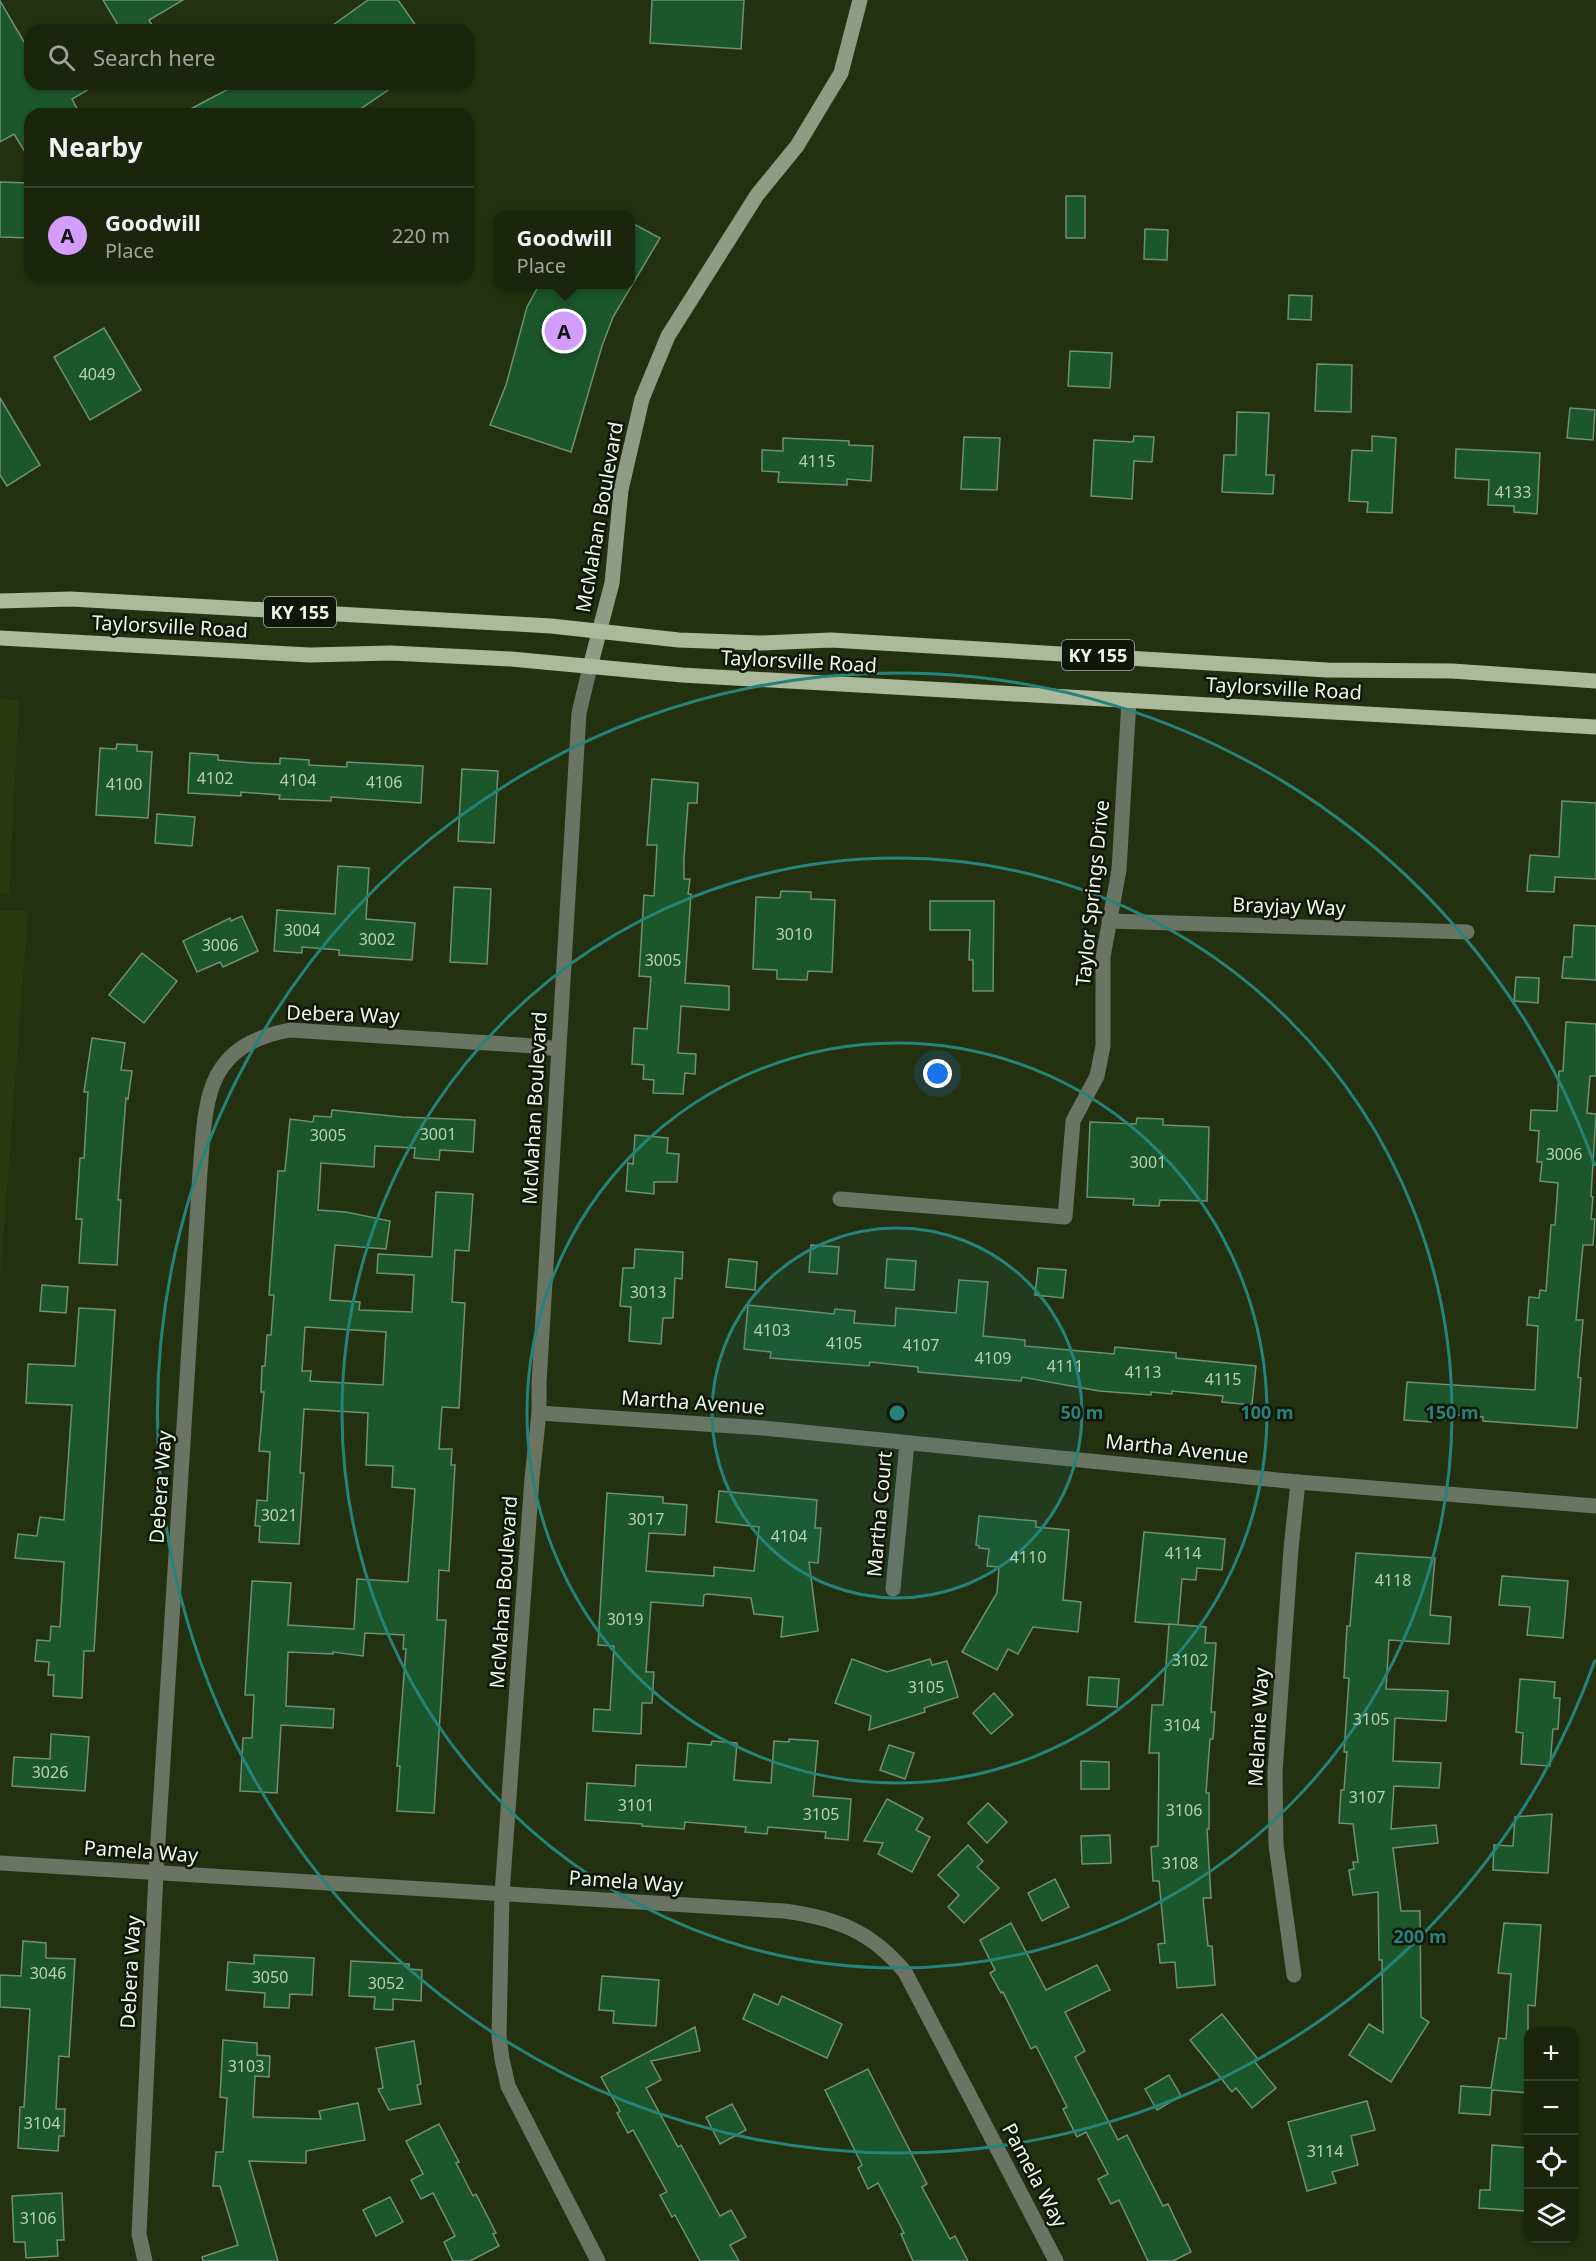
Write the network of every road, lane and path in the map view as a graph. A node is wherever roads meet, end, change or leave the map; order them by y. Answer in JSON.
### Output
{"nodes":[{"id":1,"x":861,"y":0,"type":"edge"},
{"id":2,"x":0,"y":601,"type":"edge"},
{"id":3,"x":600,"y":631,"type":"junction"},
{"id":4,"x":0,"y":638,"type":"edge"},
{"id":5,"x":590,"y":667,"type":"junction"},
{"id":6,"x":1596,"y":681,"type":"edge"},
{"id":7,"x":1129,"y":700,"type":"junction"},
{"id":8,"x":1596,"y":727,"type":"edge"},
{"id":9,"x":1110,"y":921,"type":"junction"},
{"id":10,"x":1467,"y":932,"type":"dead end"},
{"id":11,"x":558,"y":1050,"type":"junction"},
{"id":12,"x":840,"y":1199,"type":"dead end"},
{"id":13,"x":539,"y":1413,"type":"junction"},
{"id":14,"x":907,"y":1443,"type":"junction"},
{"id":15,"x":1298,"y":1482,"type":"junction"},
{"id":16,"x":1596,"y":1506,"type":"edge"},
{"id":17,"x":893,"y":1589,"type":"dead end"},
{"id":18,"x":0,"y":1863,"type":"edge"},
{"id":19,"x":156,"y":1873,"type":"junction"},
{"id":20,"x":502,"y":1894,"type":"junction"},
{"id":21,"x":1293,"y":1975,"type":"dead end"},
{"id":22,"x":145,"y":2261,"type":"edge"},
{"id":23,"x":598,"y":2261,"type":"edge"},
{"id":24,"x":1056,"y":2261,"type":"edge"}],
"edges":[{"from":1,"to":3,"type":"street","name":"McMahan Boulevard"},
{"from":2,"to":3,"type":"main road","name":"Taylorsville Road","number":"KY 155"},
{"from":3,"to":5,"type":"street","name":"McMahan Boulevard"},
{"from":3,"to":6,"type":"main road","name":"Taylorsville Road","number":"KY 155"},
{"from":4,"to":5,"type":"main road","name":"Taylorsville Road","number":"KY 155"},
{"from":5,"to":7,"type":"main road","name":"Taylorsville Road","number":"KY 155"},
{"from":5,"to":11,"type":"street","name":"McMahan Boulevard"},
{"from":7,"to":8,"type":"main road","name":"Taylorsville Road","number":"KY 155"},
{"from":7,"to":9,"type":"street","name":"Taylor Springs Drive"},
{"from":9,"to":10,"type":"street","name":"Brayjay Way"},
{"from":9,"to":12,"type":"street","name":"Taylor Springs Drive"},
{"from":11,"to":13,"type":"street","name":"McMahan Boulevard"},
{"from":11,"to":19,"type":"street","name":"Debera Way"},
{"from":13,"to":14,"type":"street","name":"Martha Avenue"},
{"from":13,"to":20,"type":"street","name":"McMahan Boulevard"},
{"from":14,"to":15,"type":"street","name":"Martha Avenue"},
{"from":14,"to":17,"type":"street","name":"Martha Court"},
{"from":15,"to":16,"type":"street","name":"Martha Avenue"},
{"from":15,"to":21,"type":"street","name":"Melanie Way"},
{"from":18,"to":19,"type":"street","name":"Pamela Way"},
{"from":19,"to":20,"type":"street","name":"Pamela Way"},
{"from":19,"to":22,"type":"street","name":"Debera Way"},
{"from":20,"to":23,"type":"street","name":"McMahan Boulevard"},
{"from":20,"to":24,"type":"street","name":"Pamela Way"}]}
